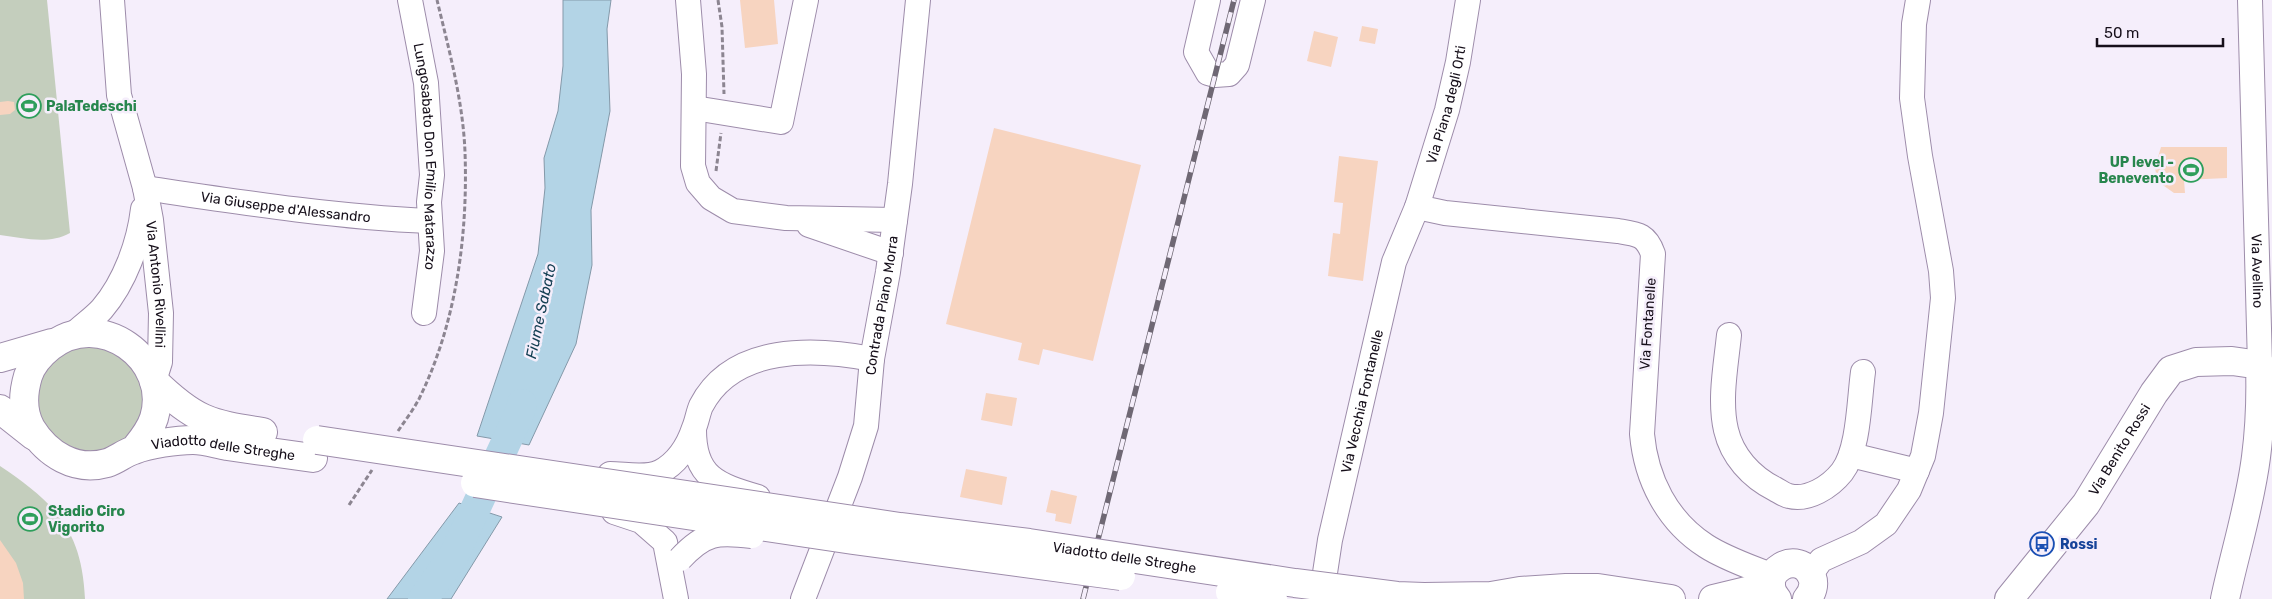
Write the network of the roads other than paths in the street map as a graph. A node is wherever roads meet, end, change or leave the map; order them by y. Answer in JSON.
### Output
{"nodes":[{"id":1,"x":112,"y":0,"type":"edge"},
{"id":2,"x":410,"y":0,"type":"edge"},
{"id":3,"x":688,"y":0,"type":"edge"},
{"id":4,"x":806,"y":0,"type":"edge"},
{"id":5,"x":918,"y":0,"type":"edge"},
{"id":6,"x":1208,"y":0,"type":"edge"},
{"id":7,"x":1253,"y":0,"type":"edge"},
{"id":8,"x":1468,"y":0,"type":"edge"},
{"id":9,"x":1918,"y":0,"type":"edge"},
{"id":10,"x":2250,"y":0,"type":"edge"},
{"id":11,"x":694,"y":108,"type":"junction"},
{"id":12,"x":145,"y":188,"type":"junction"},
{"id":13,"x":1417,"y":207,"type":"junction"},
{"id":14,"x":786,"y":218,"type":"junction"},
{"id":15,"x":895,"y":220,"type":"junction"},
{"id":16,"x":429,"y":221,"type":"junction"},
{"id":17,"x":891,"y":253,"type":"junction"},
{"id":18,"x":424,"y":313,"type":"dead end"},
{"id":19,"x":1729,"y":335,"type":"dead end"},
{"id":20,"x":64,"y":338,"type":"junction"},
{"id":21,"x":0,"y":358,"type":"edge"},
{"id":22,"x":872,"y":359,"type":"junction"},
{"id":23,"x":2260,"y":365,"type":"junction"},
{"id":24,"x":1863,"y":372,"type":"dead end"},
{"id":25,"x":154,"y":381,"type":"junction"},
{"id":26,"x":0,"y":409,"type":"edge"},
{"id":27,"x":692,"y":440,"type":"junction"},
{"id":28,"x":39,"y":441,"type":"junction"},
{"id":29,"x":315,"y":449,"type":"junction"},
{"id":30,"x":134,"y":450,"type":"junction"},
{"id":31,"x":1850,"y":455,"type":"junction"},
{"id":32,"x":1917,"y":471,"type":"junction"},
{"id":33,"x":540,"y":483,"type":"junction"},
{"id":34,"x":825,"y":514,"type":"junction"},
{"id":35,"x":853,"y":540,"type":"junction"},
{"id":36,"x":675,"y":574,"type":"edge"},
{"id":37,"x":1774,"y":586,"type":"edge"},
{"id":38,"x":1809,"y":587,"type":"edge"},
{"id":39,"x":803,"y":599,"type":"edge"},
{"id":40,"x":1274,"y":599,"type":"edge"},
{"id":41,"x":1321,"y":599,"type":"edge"},
{"id":42,"x":1671,"y":599,"type":"edge"},
{"id":43,"x":1714,"y":599,"type":"edge"},
{"id":44,"x":2009,"y":599,"type":"edge"},
{"id":45,"x":2225,"y":599,"type":"edge"}],
"edges":[{"from":1,"to":12,"type":"street","name":"Via Antonio Rivellini"},
{"from":2,"to":16,"type":"street","name":"Lungosabato Don Emilio Matarazzo"},
{"from":3,"to":11,"type":"street"},
{"from":4,"to":11,"type":"street"},
{"from":5,"to":15,"type":"street","name":"Contrada Piano Morra"},
{"from":6,"to":7,"type":"street"},
{"from":8,"to":13,"type":"street","name":"Via Piana degli Orti"},
{"from":9,"to":32,"type":"street"},
{"from":10,"to":23,"type":"street","name":"Via Avellino"},
{"from":11,"to":14,"type":"street"},
{"from":12,"to":16,"type":"street","name":"Via Giuseppe d'Alessandro"},
{"from":12,"to":20,"type":"street","name":"Via Antonio Rivellini"},
{"from":12,"to":25,"type":"street","name":"Via Antonio Rivellini"},
{"from":13,"to":37,"type":"street","name":"Via Fontanelle"},
{"from":13,"to":41,"type":"street","name":"Via Vecchia Fontanelle"},
{"from":14,"to":15,"type":"street"},
{"from":14,"to":17,"type":"street"},
{"from":15,"to":17,"type":"street","name":"Contrada Piano Morra"},
{"from":16,"to":18,"type":"street","name":"Lungosabato Don Emilio Matarazzo"},
{"from":17,"to":22,"type":"street","name":"Contrada Piano Morra"},
{"from":19,"to":31,"type":"street"},
{"from":20,"to":21,"type":"main road"},
{"from":20,"to":25,"type":"main road"},
{"from":20,"to":28,"type":"main road"},
{"from":22,"to":27,"type":"street"},
{"from":22,"to":39,"type":"street","name":"Contrada Piano Morra"},
{"from":23,"to":44,"type":"main road","name":"Via Benito Rossi"},
{"from":23,"to":45,"type":"main road","name":"Via Avellino"},
{"from":24,"to":31,"type":"street"},
{"from":25,"to":29,"type":"main road"},
{"from":25,"to":30,"type":"main road"},
{"from":26,"to":28,"type":"main road"},
{"from":27,"to":33,"type":"street","bridge":true},
{"from":27,"to":34,"type":"street","bridge":true},
{"from":28,"to":30,"type":"main road"},
{"from":29,"to":30,"type":"main road","name":"Viadotto delle Streghe"},
{"from":29,"to":33,"type":"main road","bridge":true},
{"from":31,"to":32,"type":"street"},
{"from":32,"to":38,"type":"street"},
{"from":33,"to":34,"type":"main road","name":"Viadotto delle Streghe","bridge":true},
{"from":33,"to":35,"type":"main road","bridge":true},
{"from":33,"to":36,"type":"street","bridge":true},
{"from":34,"to":42,"type":"main road","name":"Viadotto delle Streghe","bridge":true},
{"from":35,"to":36,"type":"street","bridge":true},
{"from":35,"to":40,"type":"main road","bridge":true},
{"from":37,"to":38,"type":"main road"},
{"from":37,"to":43,"type":"main road"}]}
